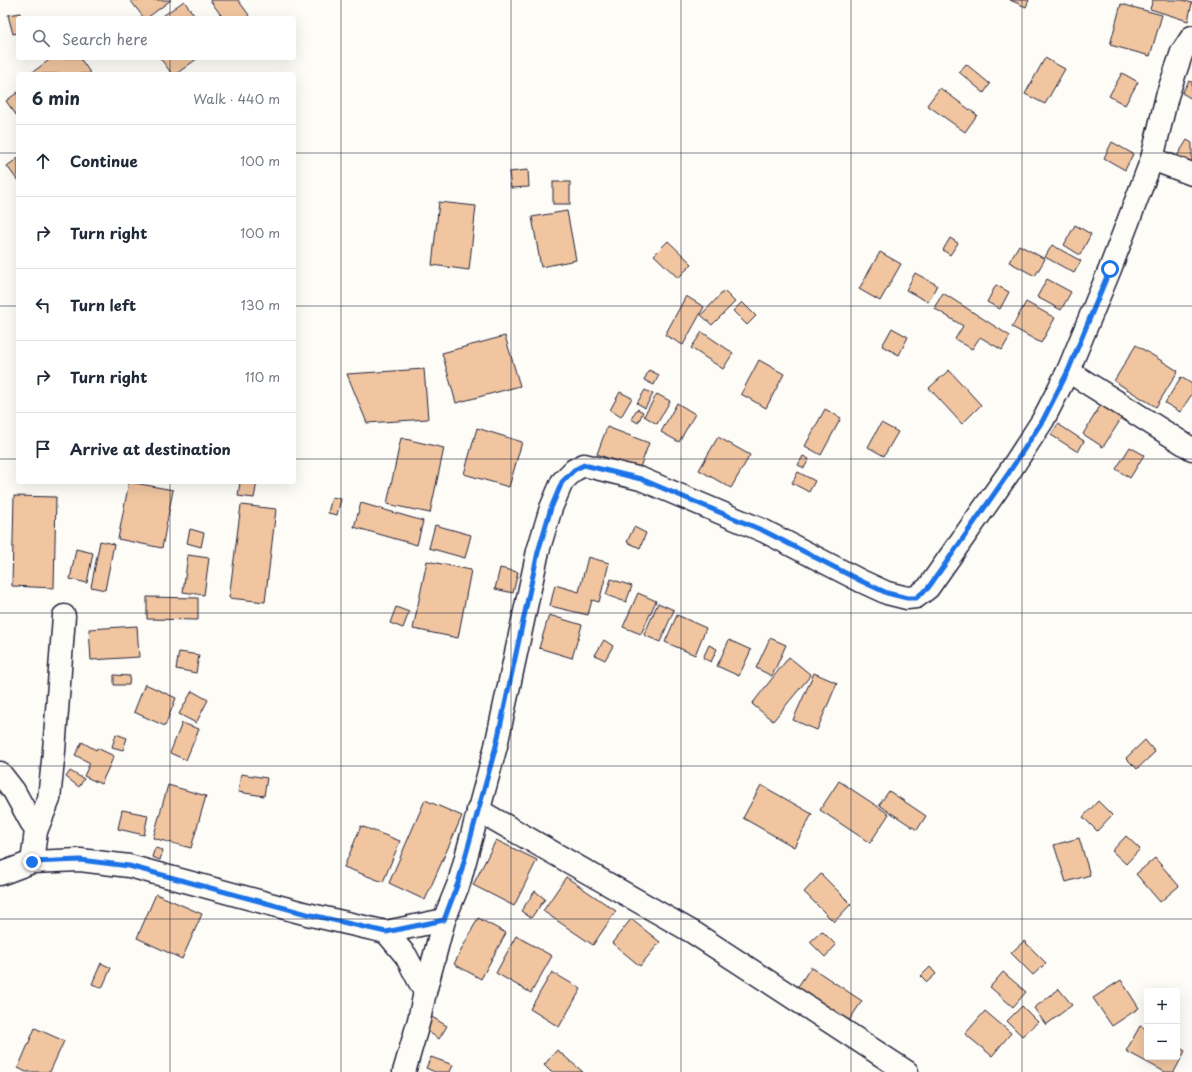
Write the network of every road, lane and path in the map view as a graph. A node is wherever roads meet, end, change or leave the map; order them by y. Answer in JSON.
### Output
{"nodes":[{"id":1,"x":1192,"y":37,"type":"edge"},
{"id":2,"x":1152,"y":159,"type":"junction"},
{"id":3,"x":1192,"y":174,"type":"edge"},
{"id":4,"x":1068,"y":371,"type":"junction"},
{"id":5,"x":1192,"y":448,"type":"edge"},
{"id":6,"x":64,"y":616,"type":"dead end"},
{"id":7,"x":0,"y":773,"type":"edge"},
{"id":8,"x":478,"y":810,"type":"junction"},
{"id":9,"x":36,"y":831,"type":"junction"},
{"id":10,"x":32,"y":862,"type":"junction"},
{"id":11,"x":0,"y":874,"type":"edge"},
{"id":12,"x":444,"y":920,"type":"junction"},
{"id":13,"x":386,"y":932,"type":"junction"},
{"id":14,"x":425,"y":992,"type":"junction"},
{"id":15,"x":404,"y":1072,"type":"edge"},
{"id":16,"x":907,"y":1072,"type":"edge"}],
"edges":[{"from":1,"to":2,"type":"street"},
{"from":2,"to":3,"type":"street"},
{"from":2,"to":4,"type":"street"},
{"from":4,"to":5,"type":"street"},
{"from":4,"to":8,"type":"street"},
{"from":6,"to":9,"type":"street"},
{"from":7,"to":9,"type":"street"},
{"from":8,"to":12,"type":"street"},
{"from":8,"to":16,"type":"street"},
{"from":9,"to":10,"type":"street"},
{"from":10,"to":11,"type":"street"},
{"from":10,"to":13,"type":"street"},
{"from":12,"to":13,"type":"street"},
{"from":12,"to":14,"type":"street"},
{"from":13,"to":14,"type":"street"},
{"from":14,"to":15,"type":"street"}]}
